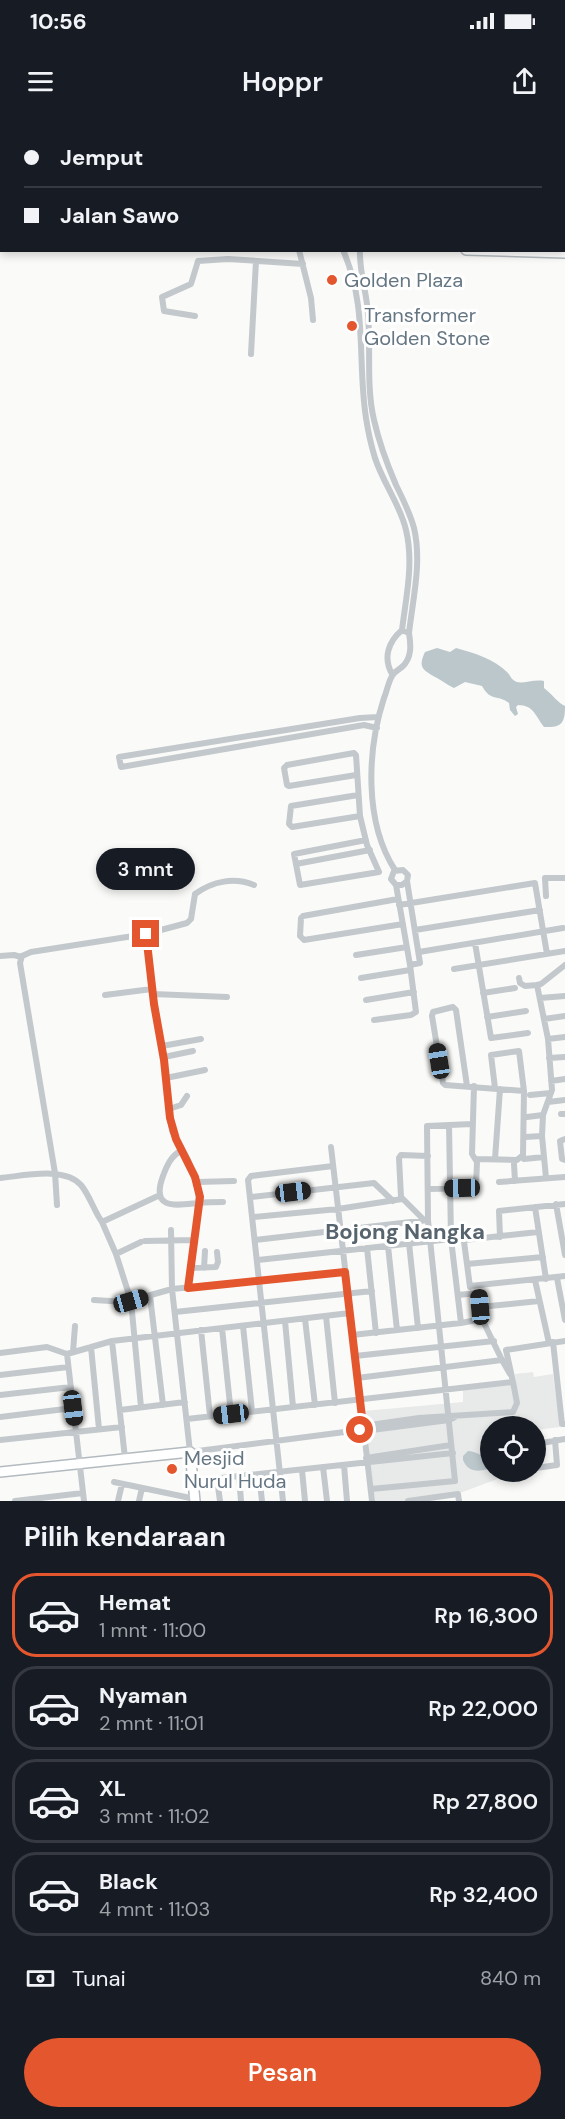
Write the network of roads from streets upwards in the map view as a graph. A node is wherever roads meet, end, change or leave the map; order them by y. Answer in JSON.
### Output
{"nodes":[{"id":1,"x":300,"y":252,"type":"edge"},
{"id":2,"x":344,"y":252,"type":"edge"},
{"id":3,"x":360,"y":252,"type":"edge"},
{"id":4,"x":532,"y":252,"type":"edge"},
{"id":5,"x":565,"y":253,"type":"edge"},
{"id":6,"x":256,"y":261,"type":"junction"},
{"id":7,"x":303,"y":264,"type":"junction"},
{"id":8,"x":195,"y":316,"type":"dead end"},
{"id":9,"x":313,"y":320,"type":"dead end"},
{"id":10,"x":251,"y":354,"type":"dead end"},
{"id":11,"x":406,"y":631,"type":"junction"},
{"id":12,"x":392,"y":674,"type":"junction"},
{"id":13,"x":378,"y":717,"type":"junction"},
{"id":14,"x":360,"y":718,"type":"junction"},
{"id":15,"x":361,"y":726,"type":"junction"},
{"id":16,"x":377,"y":728,"type":"junction"},
{"id":17,"x":356,"y":775,"type":"junction"},
{"id":18,"x":358,"y":795,"type":"junction"},
{"id":19,"x":360,"y":816,"type":"junction"},
{"id":20,"x":382,"y":840,"type":"junction"},
{"id":21,"x":368,"y":845,"type":"junction"},
{"id":22,"x":296,"y":864,"type":"junction"},
{"id":23,"x":395,"y":870,"type":"junction"},
{"id":24,"x":565,"y":878,"type":"edge"},
{"id":25,"x":407,"y":881,"type":"junction"},
{"id":26,"x":254,"y":885,"type":"dead end"},
{"id":27,"x":396,"y":885,"type":"junction"},
{"id":28,"x":546,"y":896,"type":"dead end"},
{"id":29,"x":399,"y":902,"type":"junction"},
{"id":30,"x":411,"y":903,"type":"junction"},
{"id":31,"x":540,"y":910,"type":"junction"},
{"id":32,"x":403,"y":924,"type":"junction"},
{"id":33,"x":563,"y":928,"type":"dead end"},
{"id":34,"x":415,"y":930,"type":"junction"},
{"id":35,"x":544,"y":931,"type":"junction"},
{"id":36,"x":146,"y":934,"type":"junction"},
{"id":37,"x":475,"y":943,"type":"junction"},
{"id":38,"x":406,"y":947,"type":"junction"},
{"id":39,"x":565,"y":951,"type":"edge"},
{"id":40,"x":419,"y":952,"type":"junction"},
{"id":41,"x":547,"y":954,"type":"junction"},
{"id":42,"x":356,"y":955,"type":"dead end"},
{"id":43,"x":0,"y":956,"type":"edge"},
{"id":44,"x":21,"y":957,"type":"junction"},
{"id":45,"x":478,"y":965,"type":"junction"},
{"id":46,"x":565,"y":965,"type":"edge"},
{"id":47,"x":410,"y":968,"type":"junction"},
{"id":48,"x":454,"y":969,"type":"dead end"},
{"id":49,"x":361,"y":978,"type":"dead end"},
{"id":50,"x":519,"y":978,"type":"dead end"},
{"id":51,"x":537,"y":985,"type":"junction"},
{"id":52,"x":515,"y":988,"type":"dead end"},
{"id":53,"x":153,"y":992,"type":"junction"},
{"id":54,"x":414,"y":992,"type":"junction"},
{"id":55,"x":483,"y":993,"type":"junction"},
{"id":56,"x":105,"y":995,"type":"dead end"},
{"id":57,"x":565,"y":996,"type":"edge"},
{"id":58,"x":227,"y":997,"type":"dead end"},
{"id":59,"x":540,"y":998,"type":"junction"},
{"id":60,"x":366,"y":1000,"type":"dead end"},
{"id":61,"x":526,"y":1011,"type":"dead end"},
{"id":62,"x":565,"y":1016,"type":"edge"},
{"id":63,"x":487,"y":1017,"type":"junction"},
{"id":64,"x":544,"y":1019,"type":"junction"},
{"id":65,"x":374,"y":1020,"type":"dead end"},
{"id":66,"x":528,"y":1033,"type":"dead end"},
{"id":67,"x":565,"y":1037,"type":"edge"},
{"id":68,"x":201,"y":1039,"type":"dead end"},
{"id":69,"x":548,"y":1039,"type":"junction"},
{"id":70,"x":162,"y":1046,"type":"junction"},
{"id":71,"x":193,"y":1051,"type":"dead end"},
{"id":72,"x":164,"y":1057,"type":"junction"},
{"id":73,"x":565,"y":1057,"type":"edge"},
{"id":74,"x":549,"y":1058,"type":"junction"},
{"id":75,"x":205,"y":1070,"type":"dead end"},
{"id":76,"x":166,"y":1078,"type":"junction"},
{"id":77,"x":565,"y":1079,"type":"edge"},
{"id":78,"x":551,"y":1081,"type":"junction"},
{"id":79,"x":470,"y":1086,"type":"junction"},
{"id":80,"x":498,"y":1089,"type":"junction"},
{"id":81,"x":527,"y":1093,"type":"junction"},
{"id":82,"x":551,"y":1093,"type":"junction"},
{"id":83,"x":187,"y":1096,"type":"dead end"},
{"id":84,"x":565,"y":1100,"type":"edge"},
{"id":85,"x":548,"y":1102,"type":"junction"},
{"id":86,"x":169,"y":1109,"type":"junction"},
{"id":87,"x":543,"y":1115,"type":"junction"},
{"id":88,"x":527,"y":1117,"type":"dead end"},
{"id":89,"x":472,"y":1124,"type":"junction"},
{"id":90,"x":449,"y":1125,"type":"junction"},
{"id":91,"x":542,"y":1136,"type":"junction"},
{"id":92,"x":525,"y":1137,"type":"dead end"},
{"id":93,"x":565,"y":1139,"type":"edge"},
{"id":94,"x":331,"y":1147,"type":"dead end"},
{"id":95,"x":182,"y":1150,"type":"junction"},
{"id":96,"x":428,"y":1156,"type":"junction"},
{"id":97,"x":544,"y":1157,"type":"junction"},
{"id":98,"x":476,"y":1159,"type":"junction"},
{"id":99,"x":495,"y":1159,"type":"junction"},
{"id":100,"x":524,"y":1159,"type":"dead end"},
{"id":101,"x":565,"y":1160,"type":"edge"},
{"id":102,"x":514,"y":1164,"type":"dead end"},
{"id":103,"x":333,"y":1166,"type":"junction"},
{"id":104,"x":55,"y":1173,"type":"junction"},
{"id":105,"x":0,"y":1178,"type":"edge"},
{"id":106,"x":546,"y":1178,"type":"junction"},
{"id":107,"x":565,"y":1178,"type":"edge"},
{"id":108,"x":234,"y":1181,"type":"dead end"},
{"id":109,"x":515,"y":1181,"type":"junction"},
{"id":110,"x":197,"y":1182,"type":"junction"},
{"id":111,"x":500,"y":1182,"type":"dead end"},
{"id":112,"x":336,"y":1187,"type":"junction"},
{"id":113,"x":450,"y":1188,"type":"junction"},
{"id":114,"x":428,"y":1189,"type":"junction"},
{"id":115,"x":160,"y":1195,"type":"junction"},
{"id":116,"x":251,"y":1197,"type":"junction"},
{"id":117,"x":402,"y":1199,"type":"junction"},
{"id":118,"x":393,"y":1201,"type":"junction"},
{"id":119,"x":223,"y":1202,"type":"dead end"},
{"id":120,"x":199,"y":1203,"type":"junction"},
{"id":121,"x":556,"y":1204,"type":"junction"},
{"id":122,"x":565,"y":1204,"type":"edge"},
{"id":123,"x":57,"y":1205,"type":"dead end"},
{"id":124,"x":535,"y":1207,"type":"junction"},
{"id":125,"x":338,"y":1209,"type":"junction"},
{"id":126,"x":561,"y":1212,"type":"edge"},
{"id":127,"x":253,"y":1217,"type":"junction"},
{"id":128,"x":426,"y":1220,"type":"junction"},
{"id":129,"x":102,"y":1222,"type":"junction"},
{"id":130,"x":340,"y":1229,"type":"junction"},
{"id":131,"x":171,"y":1230,"type":"dead end"},
{"id":132,"x":451,"y":1230,"type":"junction"},
{"id":133,"x":538,"y":1232,"type":"junction"},
{"id":134,"x":563,"y":1235,"type":"edge"},
{"id":135,"x":500,"y":1237,"type":"junction"},
{"id":136,"x":451,"y":1239,"type":"junction"},
{"id":137,"x":172,"y":1240,"type":"junction"},
{"id":138,"x":194,"y":1240,"type":"junction"},
{"id":139,"x":255,"y":1240,"type":"junction"},
{"id":140,"x":464,"y":1240,"type":"junction"},
{"id":141,"x":430,"y":1241,"type":"junction"},
{"id":142,"x":410,"y":1244,"type":"junction"},
{"id":143,"x":388,"y":1246,"type":"junction"},
{"id":144,"x":367,"y":1248,"type":"junction"},
{"id":145,"x":206,"y":1251,"type":"dead end"},
{"id":146,"x":343,"y":1251,"type":"junction"},
{"id":147,"x":217,"y":1252,"type":"dead end"},
{"id":148,"x":116,"y":1254,"type":"junction"},
{"id":149,"x":565,"y":1255,"type":"edge"},
{"id":150,"x":543,"y":1257,"type":"junction"},
{"id":151,"x":258,"y":1260,"type":"junction"},
{"id":152,"x":467,"y":1264,"type":"junction"},
{"id":153,"x":190,"y":1268,"type":"junction"},
{"id":154,"x":204,"y":1268,"type":"junction"},
{"id":155,"x":345,"y":1272,"type":"junction"},
{"id":156,"x":565,"y":1276,"type":"edge"},
{"id":157,"x":557,"y":1278,"type":"junction"},
{"id":158,"x":546,"y":1279,"type":"junction"},
{"id":159,"x":535,"y":1280,"type":"junction"},
{"id":160,"x":260,"y":1281,"type":"junction"},
{"id":161,"x":470,"y":1286,"type":"junction"},
{"id":162,"x":188,"y":1288,"type":"junction"},
{"id":163,"x":172,"y":1289,"type":"junction"},
{"id":164,"x":372,"y":1291,"type":"junction"},
{"id":165,"x":347,"y":1293,"type":"junction"},
{"id":166,"x":471,"y":1294,"type":"junction"},
{"id":167,"x":458,"y":1295,"type":"junction"},
{"id":168,"x":150,"y":1296,"type":"junction"},
{"id":169,"x":94,"y":1300,"type":"dead end"},
{"id":170,"x":539,"y":1300,"type":"junction"},
{"id":171,"x":131,"y":1301,"type":"junction"},
{"id":172,"x":262,"y":1303,"type":"junction"},
{"id":173,"x":480,"y":1307,"type":"junction"},
{"id":174,"x":175,"y":1312,"type":"junction"},
{"id":175,"x":350,"y":1313,"type":"junction"},
{"id":176,"x":326,"y":1316,"type":"junction"},
{"id":177,"x":305,"y":1319,"type":"junction"},
{"id":178,"x":482,"y":1319,"type":"junction"},
{"id":179,"x":565,"y":1320,"type":"edge"},
{"id":180,"x":285,"y":1321,"type":"junction"},
{"id":181,"x":264,"y":1323,"type":"junction"},
{"id":182,"x":461,"y":1323,"type":"junction"},
{"id":183,"x":440,"y":1325,"type":"junction"},
{"id":184,"x":75,"y":1326,"type":"dead end"},
{"id":185,"x":243,"y":1326,"type":"junction"},
{"id":186,"x":222,"y":1328,"type":"junction"},
{"id":187,"x":418,"y":1328,"type":"junction"},
{"id":188,"x":201,"y":1330,"type":"junction"},
{"id":189,"x":398,"y":1330,"type":"junction"},
{"id":190,"x":178,"y":1333,"type":"junction"},
{"id":191,"x":376,"y":1333,"type":"junction"},
{"id":192,"x":352,"y":1335,"type":"junction"},
{"id":193,"x":155,"y":1336,"type":"junction"},
{"id":194,"x":135,"y":1338,"type":"junction"},
{"id":195,"x":112,"y":1341,"type":"junction"},
{"id":196,"x":494,"y":1341,"type":"junction"},
{"id":197,"x":565,"y":1341,"type":"edge"},
{"id":198,"x":551,"y":1342,"type":"junction"},
{"id":199,"x":91,"y":1347,"type":"junction"},
{"id":200,"x":442,"y":1347,"type":"junction"},
{"id":201,"x":506,"y":1350,"type":"junction"},
{"id":202,"x":0,"y":1353,"type":"edge"},
{"id":203,"x":70,"y":1353,"type":"junction"},
{"id":204,"x":355,"y":1356,"type":"junction"},
{"id":205,"x":500,"y":1357,"type":"junction"},
{"id":206,"x":68,"y":1367,"type":"junction"},
{"id":207,"x":444,"y":1368,"type":"junction"},
{"id":208,"x":0,"y":1375,"type":"edge"},
{"id":209,"x":357,"y":1378,"type":"junction"},
{"id":210,"x":512,"y":1379,"type":"junction"},
{"id":211,"x":71,"y":1387,"type":"junction"},
{"id":212,"x":446,"y":1389,"type":"junction"},
{"id":213,"x":0,"y":1395,"type":"edge"},
{"id":214,"x":360,"y":1400,"type":"junction"},
{"id":215,"x":185,"y":1402,"type":"junction"},
{"id":216,"x":336,"y":1402,"type":"junction"},
{"id":217,"x":163,"y":1405,"type":"junction"},
{"id":218,"x":315,"y":1405,"type":"junction"},
{"id":219,"x":141,"y":1407,"type":"junction"},
{"id":220,"x":293,"y":1407,"type":"junction"},
{"id":221,"x":73,"y":1408,"type":"junction"},
{"id":222,"x":272,"y":1409,"type":"junction"},
{"id":223,"x":120,"y":1410,"type":"junction"},
{"id":224,"x":252,"y":1411,"type":"junction"},
{"id":225,"x":231,"y":1414,"type":"junction"},
{"id":226,"x":210,"y":1416,"type":"junction"},
{"id":227,"x":0,"y":1417,"type":"edge"},
{"id":228,"x":451,"y":1417,"type":"junction"},
{"id":229,"x":187,"y":1419,"type":"junction"},
{"id":230,"x":565,"y":1424,"type":"edge"},
{"id":231,"x":122,"y":1427,"type":"junction"},
{"id":232,"x":99,"y":1429,"type":"junction"},
{"id":233,"x":362,"y":1429,"type":"junction"},
{"id":234,"x":76,"y":1432,"type":"junction"},
{"id":235,"x":565,"y":1439,"type":"edge"},
{"id":236,"x":0,"y":1440,"type":"edge"},
{"id":237,"x":555,"y":1440,"type":"junction"},
{"id":238,"x":276,"y":1442,"type":"junction"},
{"id":239,"x":546,"y":1442,"type":"edge"},
{"id":240,"x":452,"y":1445,"type":"junction"},
{"id":241,"x":190,"y":1452,"type":"junction"},
{"id":242,"x":453,"y":1453,"type":"junction"},
{"id":243,"x":125,"y":1458,"type":"junction"},
{"id":244,"x":366,"y":1460,"type":"junction"},
{"id":245,"x":80,"y":1463,"type":"junction"},
{"id":246,"x":344,"y":1465,"type":"junction"},
{"id":247,"x":565,"y":1465,"type":"edge"},
{"id":248,"x":557,"y":1466,"type":"junction"},
{"id":249,"x":323,"y":1467,"type":"junction"},
{"id":250,"x":546,"y":1467,"type":"edge"},
{"id":251,"x":302,"y":1470,"type":"junction"},
{"id":252,"x":0,"y":1472,"type":"edge"},
{"id":253,"x":280,"y":1472,"type":"junction"},
{"id":254,"x":260,"y":1474,"type":"junction"},
{"id":255,"x":239,"y":1476,"type":"junction"},
{"id":256,"x":217,"y":1479,"type":"junction"},
{"id":257,"x":193,"y":1481,"type":"junction"},
{"id":258,"x":455,"y":1481,"type":"junction"},
{"id":259,"x":114,"y":1482,"type":"dead end"},
{"id":260,"x":122,"y":1484,"type":"junction"},
{"id":261,"x":142,"y":1488,"type":"junction"},
{"id":262,"x":370,"y":1489,"type":"junction"},
{"id":263,"x":83,"y":1493,"type":"junction"},
{"id":264,"x":60,"y":1498,"type":"edge"},
{"id":265,"x":459,"y":1498,"type":"edge"},
{"id":266,"x":38,"y":1500,"type":"edge"},
{"id":267,"x":195,"y":1500,"type":"edge"},
{"id":268,"x":17,"y":1501,"type":"edge"},
{"id":269,"x":84,"y":1501,"type":"edge"},
{"id":270,"x":118,"y":1501,"type":"edge"},
{"id":271,"x":139,"y":1501,"type":"edge"},
{"id":272,"x":220,"y":1501,"type":"edge"},
{"id":273,"x":241,"y":1501,"type":"edge"},
{"id":274,"x":262,"y":1501,"type":"edge"},
{"id":275,"x":283,"y":1501,"type":"edge"},
{"id":276,"x":305,"y":1501,"type":"edge"},
{"id":277,"x":327,"y":1501,"type":"edge"},
{"id":278,"x":348,"y":1501,"type":"edge"},
{"id":279,"x":372,"y":1501,"type":"edge"},
{"id":280,"x":408,"y":1501,"type":"edge"}],
"edges":[{"from":1,"to":7,"type":"street"},
{"from":2,"to":11,"type":"street"},
{"from":3,"to":11,"type":"street"},
{"from":4,"to":5,"type":"street"},
{"from":6,"to":7,"type":"street"},
{"from":6,"to":8,"type":"street"},
{"from":6,"to":10,"type":"street"},
{"from":7,"to":9,"type":"street"},
{"from":11,"to":12,"type":"street"},
{"from":11,"to":12,"type":"street"},
{"from":12,"to":13,"type":"street"},
{"from":13,"to":14,"type":"street"},
{"from":13,"to":16,"type":"street"},
{"from":14,"to":15,"type":"street"},
{"from":14,"to":15,"type":"street"},
{"from":15,"to":16,"type":"street"},
{"from":16,"to":20,"type":"street"},
{"from":17,"to":17,"type":"street"},
{"from":17,"to":18,"type":"street"},
{"from":18,"to":19,"type":"street"},
{"from":18,"to":19,"type":"street"},
{"from":19,"to":21,"type":"street"},
{"from":20,"to":21,"type":"street"},
{"from":20,"to":23,"type":"street"},
{"from":21,"to":22,"type":"street"},
{"from":21,"to":22,"type":"street"},
{"from":21,"to":22,"type":"street"},
{"from":23,"to":25,"type":"street"},
{"from":23,"to":27,"type":"street"},
{"from":24,"to":28,"type":"street"},
{"from":25,"to":27,"type":"street"},
{"from":25,"to":30,"type":"street"},
{"from":26,"to":36,"type":"street"},
{"from":27,"to":29,"type":"street"},
{"from":29,"to":30,"type":"street"},
{"from":29,"to":32,"type":"street"},
{"from":29,"to":32,"type":"street"},
{"from":30,"to":31,"type":"street"},
{"from":30,"to":34,"type":"street"},
{"from":31,"to":34,"type":"street"},
{"from":31,"to":35,"type":"street"},
{"from":32,"to":38,"type":"street"},
{"from":33,"to":35,"type":"street"},
{"from":34,"to":40,"type":"street"},
{"from":35,"to":37,"type":"street"},
{"from":35,"to":41,"type":"street"},
{"from":36,"to":44,"type":"street"},
{"from":36,"to":53,"type":"street"},
{"from":37,"to":40,"type":"street"},
{"from":37,"to":45,"type":"street"},
{"from":38,"to":42,"type":"street"},
{"from":38,"to":47,"type":"street"},
{"from":39,"to":41,"type":"street"},
{"from":40,"to":47,"type":"street"},
{"from":41,"to":45,"type":"street"},
{"from":43,"to":44,"type":"street"},
{"from":44,"to":104,"type":"street"},
{"from":45,"to":48,"type":"street"},
{"from":45,"to":55,"type":"street"},
{"from":46,"to":51,"type":"street"},
{"from":47,"to":49,"type":"street"},
{"from":47,"to":54,"type":"street"},
{"from":50,"to":51,"type":"street"},
{"from":51,"to":59,"type":"street"},
{"from":52,"to":55,"type":"street"},
{"from":53,"to":56,"type":"street"},
{"from":53,"to":58,"type":"street"},
{"from":53,"to":70,"type":"street"},
{"from":54,"to":60,"type":"street"},
{"from":54,"to":65,"type":"street"},
{"from":55,"to":63,"type":"street"},
{"from":57,"to":59,"type":"street"},
{"from":59,"to":64,"type":"street"},
{"from":61,"to":63,"type":"street"},
{"from":62,"to":64,"type":"street"},
{"from":63,"to":66,"type":"street"},
{"from":64,"to":69,"type":"street"},
{"from":67,"to":69,"type":"street"},
{"from":68,"to":70,"type":"street"},
{"from":69,"to":74,"type":"street"},
{"from":70,"to":72,"type":"street"},
{"from":71,"to":72,"type":"street"},
{"from":72,"to":76,"type":"street"},
{"from":73,"to":74,"type":"street"},
{"from":74,"to":78,"type":"street"},
{"from":75,"to":76,"type":"street"},
{"from":76,"to":86,"type":"street"},
{"from":77,"to":78,"type":"street"},
{"from":78,"to":82,"type":"street"},
{"from":79,"to":79,"type":"street"},
{"from":79,"to":80,"type":"street"},
{"from":79,"to":89,"type":"street"},
{"from":80,"to":81,"type":"street"},
{"from":80,"to":81,"type":"street"},
{"from":80,"to":99,"type":"street"},
{"from":81,"to":82,"type":"street"},
{"from":81,"to":99,"type":"street"},
{"from":82,"to":85,"type":"street"},
{"from":83,"to":86,"type":"street"},
{"from":84,"to":85,"type":"street"},
{"from":85,"to":87,"type":"street"},
{"from":86,"to":95,"type":"street"},
{"from":87,"to":88,"type":"street"},
{"from":87,"to":91,"type":"street"},
{"from":89,"to":90,"type":"street"},
{"from":89,"to":98,"type":"street"},
{"from":90,"to":96,"type":"street"},
{"from":90,"to":113,"type":"street"},
{"from":91,"to":92,"type":"street"},
{"from":91,"to":97,"type":"street"},
{"from":93,"to":101,"type":"street"},
{"from":94,"to":103,"type":"street"},
{"from":95,"to":110,"type":"street"},
{"from":95,"to":115,"type":"street"},
{"from":96,"to":114,"type":"street"},
{"from":96,"to":117,"type":"street"},
{"from":97,"to":100,"type":"street"},
{"from":97,"to":106,"type":"street"},
{"from":98,"to":99,"type":"street"},
{"from":98,"to":113,"type":"street"},
{"from":102,"to":109,"type":"street"},
{"from":103,"to":112,"type":"street"},
{"from":103,"to":116,"type":"street"},
{"from":104,"to":105,"type":"street"},
{"from":104,"to":123,"type":"street"},
{"from":104,"to":129,"type":"street"},
{"from":106,"to":107,"type":"street"},
{"from":106,"to":109,"type":"street"},
{"from":108,"to":110,"type":"street"},
{"from":109,"to":111,"type":"street"},
{"from":110,"to":120,"type":"street"},
{"from":112,"to":116,"type":"street"},
{"from":112,"to":118,"type":"street"},
{"from":112,"to":125,"type":"street"},
{"from":113,"to":114,"type":"street"},
{"from":113,"to":132,"type":"street"},
{"from":114,"to":128,"type":"street"},
{"from":115,"to":120,"type":"street"},
{"from":115,"to":129,"type":"street"},
{"from":116,"to":127,"type":"street"},
{"from":117,"to":118,"type":"street"},
{"from":117,"to":128,"type":"street"},
{"from":118,"to":125,"type":"street"},
{"from":119,"to":120,"type":"street"},
{"from":120,"to":138,"type":"street"},
{"from":121,"to":122,"type":"street"},
{"from":121,"to":124,"type":"street"},
{"from":121,"to":126,"type":"street"},
{"from":124,"to":133,"type":"street"},
{"from":124,"to":135,"type":"street"},
{"from":125,"to":127,"type":"street"},
{"from":125,"to":130,"type":"street"},
{"from":126,"to":134,"type":"street"},
{"from":127,"to":139,"type":"street"},
{"from":128,"to":130,"type":"street"},
{"from":128,"to":141,"type":"street"},
{"from":129,"to":148,"type":"street"},
{"from":130,"to":139,"type":"street"},
{"from":130,"to":146,"type":"street"},
{"from":131,"to":137,"type":"street"},
{"from":132,"to":136,"type":"street"},
{"from":132,"to":140,"type":"street"},
{"from":133,"to":135,"type":"street"},
{"from":133,"to":150,"type":"street"},
{"from":134,"to":149,"type":"street"},
{"from":135,"to":140,"type":"street"},
{"from":136,"to":141,"type":"street"},
{"from":136,"to":167,"type":"street"},
{"from":137,"to":138,"type":"street"},
{"from":137,"to":148,"type":"street"},
{"from":137,"to":163,"type":"street"},
{"from":138,"to":153,"type":"street"},
{"from":139,"to":151,"type":"street"},
{"from":140,"to":152,"type":"street"},
{"from":141,"to":142,"type":"street"},
{"from":141,"to":183,"type":"street"},
{"from":142,"to":143,"type":"street"},
{"from":142,"to":187,"type":"street"},
{"from":143,"to":144,"type":"street"},
{"from":143,"to":189,"type":"street"},
{"from":144,"to":146,"type":"street"},
{"from":144,"to":164,"type":"street"},
{"from":145,"to":154,"type":"street"},
{"from":146,"to":151,"type":"street"},
{"from":146,"to":155,"type":"street"},
{"from":147,"to":154,"type":"street"},
{"from":148,"to":171,"type":"street"},
{"from":150,"to":152,"type":"street"},
{"from":150,"to":158,"type":"street"},
{"from":151,"to":160,"type":"street"},
{"from":152,"to":161,"type":"street"},
{"from":153,"to":154,"type":"street"},
{"from":153,"to":162,"type":"street"},
{"from":155,"to":160,"type":"street"},
{"from":155,"to":165,"type":"street"},
{"from":156,"to":157,"type":"street"},
{"from":157,"to":158,"type":"street"},
{"from":157,"to":179,"type":"street"},
{"from":158,"to":159,"type":"street"},
{"from":159,"to":161,"type":"street"},
{"from":159,"to":170,"type":"street"},
{"from":160,"to":162,"type":"street"},
{"from":160,"to":172,"type":"street"},
{"from":161,"to":166,"type":"street"},
{"from":162,"to":163,"type":"street"},
{"from":163,"to":168,"type":"street"},
{"from":163,"to":174,"type":"street"},
{"from":164,"to":165,"type":"street"},
{"from":164,"to":191,"type":"street"},
{"from":165,"to":172,"type":"street"},
{"from":165,"to":175,"type":"street"},
{"from":166,"to":167,"type":"street"},
{"from":166,"to":173,"type":"street"},
{"from":167,"to":182,"type":"street"},
{"from":168,"to":171,"type":"street"},
{"from":168,"to":193,"type":"street"},
{"from":169,"to":171,"type":"street"},
{"from":170,"to":173,"type":"street"},
{"from":170,"to":198,"type":"street"},
{"from":171,"to":194,"type":"street"},
{"from":172,"to":174,"type":"street"},
{"from":172,"to":181,"type":"street"},
{"from":173,"to":178,"type":"street"},
{"from":174,"to":190,"type":"street"},
{"from":175,"to":176,"type":"street"},
{"from":175,"to":192,"type":"street"},
{"from":176,"to":177,"type":"street"},
{"from":176,"to":216,"type":"street"},
{"from":177,"to":180,"type":"street"},
{"from":177,"to":218,"type":"street"},
{"from":178,"to":182,"type":"street"},
{"from":178,"to":196,"type":"street"},
{"from":180,"to":181,"type":"street"},
{"from":180,"to":220,"type":"street"},
{"from":181,"to":185,"type":"street"},
{"from":181,"to":222,"type":"street"},
{"from":182,"to":183,"type":"street"},
{"from":183,"to":187,"type":"street"},
{"from":183,"to":200,"type":"street"},
{"from":184,"to":203,"type":"street"},
{"from":185,"to":186,"type":"street"},
{"from":185,"to":224,"type":"street"},
{"from":186,"to":188,"type":"street"},
{"from":186,"to":225,"type":"street"},
{"from":187,"to":189,"type":"street"},
{"from":188,"to":190,"type":"street"},
{"from":188,"to":226,"type":"street"},
{"from":189,"to":191,"type":"street"},
{"from":190,"to":193,"type":"street"},
{"from":190,"to":215,"type":"street"},
{"from":191,"to":192,"type":"street"},
{"from":192,"to":204,"type":"street"},
{"from":193,"to":194,"type":"street"},
{"from":193,"to":217,"type":"street"},
{"from":194,"to":195,"type":"street"},
{"from":194,"to":219,"type":"street"},
{"from":195,"to":199,"type":"street"},
{"from":195,"to":223,"type":"street"},
{"from":196,"to":200,"type":"street"},
{"from":196,"to":205,"type":"street"},
{"from":197,"to":198,"type":"street"},
{"from":198,"to":201,"type":"street"},
{"from":198,"to":230,"type":"street"},
{"from":199,"to":203,"type":"street"},
{"from":199,"to":232,"type":"street"},
{"from":200,"to":204,"type":"street"},
{"from":200,"to":207,"type":"street"},
{"from":201,"to":205,"type":"street"},
{"from":201,"to":210,"type":"street"},
{"from":202,"to":203,"type":"street"},
{"from":203,"to":206,"type":"street"},
{"from":204,"to":209,"type":"street"},
{"from":205,"to":207,"type":"street"},
{"from":205,"to":210,"type":"street"},
{"from":206,"to":208,"type":"street"},
{"from":206,"to":211,"type":"street"},
{"from":207,"to":209,"type":"street"},
{"from":207,"to":212,"type":"street"},
{"from":209,"to":214,"type":"street"},
{"from":210,"to":212,"type":"street"},
{"from":210,"to":228,"type":"street"},
{"from":211,"to":213,"type":"street"},
{"from":211,"to":221,"type":"street"},
{"from":212,"to":214,"type":"street"},
{"from":212,"to":228,"type":"street"},
{"from":214,"to":216,"type":"street"},
{"from":214,"to":233,"type":"street"},
{"from":215,"to":217,"type":"street"},
{"from":215,"to":229,"type":"street"},
{"from":216,"to":218,"type":"street"},
{"from":217,"to":219,"type":"street"},
{"from":218,"to":220,"type":"street"},
{"from":219,"to":223,"type":"street"},
{"from":220,"to":222,"type":"street"},
{"from":221,"to":227,"type":"street"},
{"from":221,"to":234,"type":"street"},
{"from":222,"to":224,"type":"street"},
{"from":222,"to":238,"type":"street"},
{"from":223,"to":231,"type":"street"},
{"from":224,"to":225,"type":"street"},
{"from":225,"to":226,"type":"street"},
{"from":226,"to":229,"type":"street"},
{"from":228,"to":233,"type":"street"},
{"from":228,"to":240,"type":"street"},
{"from":229,"to":241,"type":"street"},
{"from":231,"to":232,"type":"street"},
{"from":231,"to":243,"type":"street"},
{"from":232,"to":234,"type":"street"},
{"from":233,"to":238,"type":"street"},
{"from":233,"to":244,"type":"street"},
{"from":234,"to":236,"type":"street"},
{"from":234,"to":245,"type":"street"},
{"from":235,"to":237,"type":"street"},
{"from":237,"to":239,"type":"street"},
{"from":237,"to":248,"type":"street"},
{"from":238,"to":241,"type":"street"},
{"from":238,"to":253,"type":"street"},
{"from":240,"to":242,"type":"street"},
{"from":240,"to":244,"type":"street"},
{"from":241,"to":243,"type":"street"},
{"from":241,"to":257,"type":"street"},
{"from":242,"to":244,"type":"street"},
{"from":242,"to":258,"type":"street"},
{"from":243,"to":245,"type":"street"},
{"from":244,"to":246,"type":"street"},
{"from":244,"to":262,"type":"street"},
{"from":245,"to":252,"type":"street"},
{"from":245,"to":263,"type":"street"},
{"from":246,"to":249,"type":"street"},
{"from":246,"to":278,"type":"street"},
{"from":247,"to":248,"type":"street"},
{"from":248,"to":250,"type":"street"},
{"from":249,"to":251,"type":"street"},
{"from":249,"to":277,"type":"street"},
{"from":251,"to":253,"type":"street"},
{"from":251,"to":276,"type":"street"},
{"from":253,"to":254,"type":"street"},
{"from":253,"to":275,"type":"street"},
{"from":254,"to":255,"type":"street"},
{"from":254,"to":274,"type":"street"},
{"from":255,"to":256,"type":"street"},
{"from":255,"to":273,"type":"street"},
{"from":256,"to":257,"type":"street"},
{"from":256,"to":272,"type":"street"},
{"from":257,"to":267,"type":"street"},
{"from":258,"to":262,"type":"street"},
{"from":258,"to":265,"type":"street"},
{"from":259,"to":260,"type":"street"},
{"from":260,"to":261,"type":"street"},
{"from":260,"to":270,"type":"street"},
{"from":261,"to":267,"type":"street"},
{"from":261,"to":271,"type":"street"},
{"from":262,"to":279,"type":"street"},
{"from":263,"to":264,"type":"street"},
{"from":263,"to":269,"type":"street"},
{"from":264,"to":266,"type":"street"},
{"from":265,"to":280,"type":"street"},
{"from":266,"to":268,"type":"street"}]}
